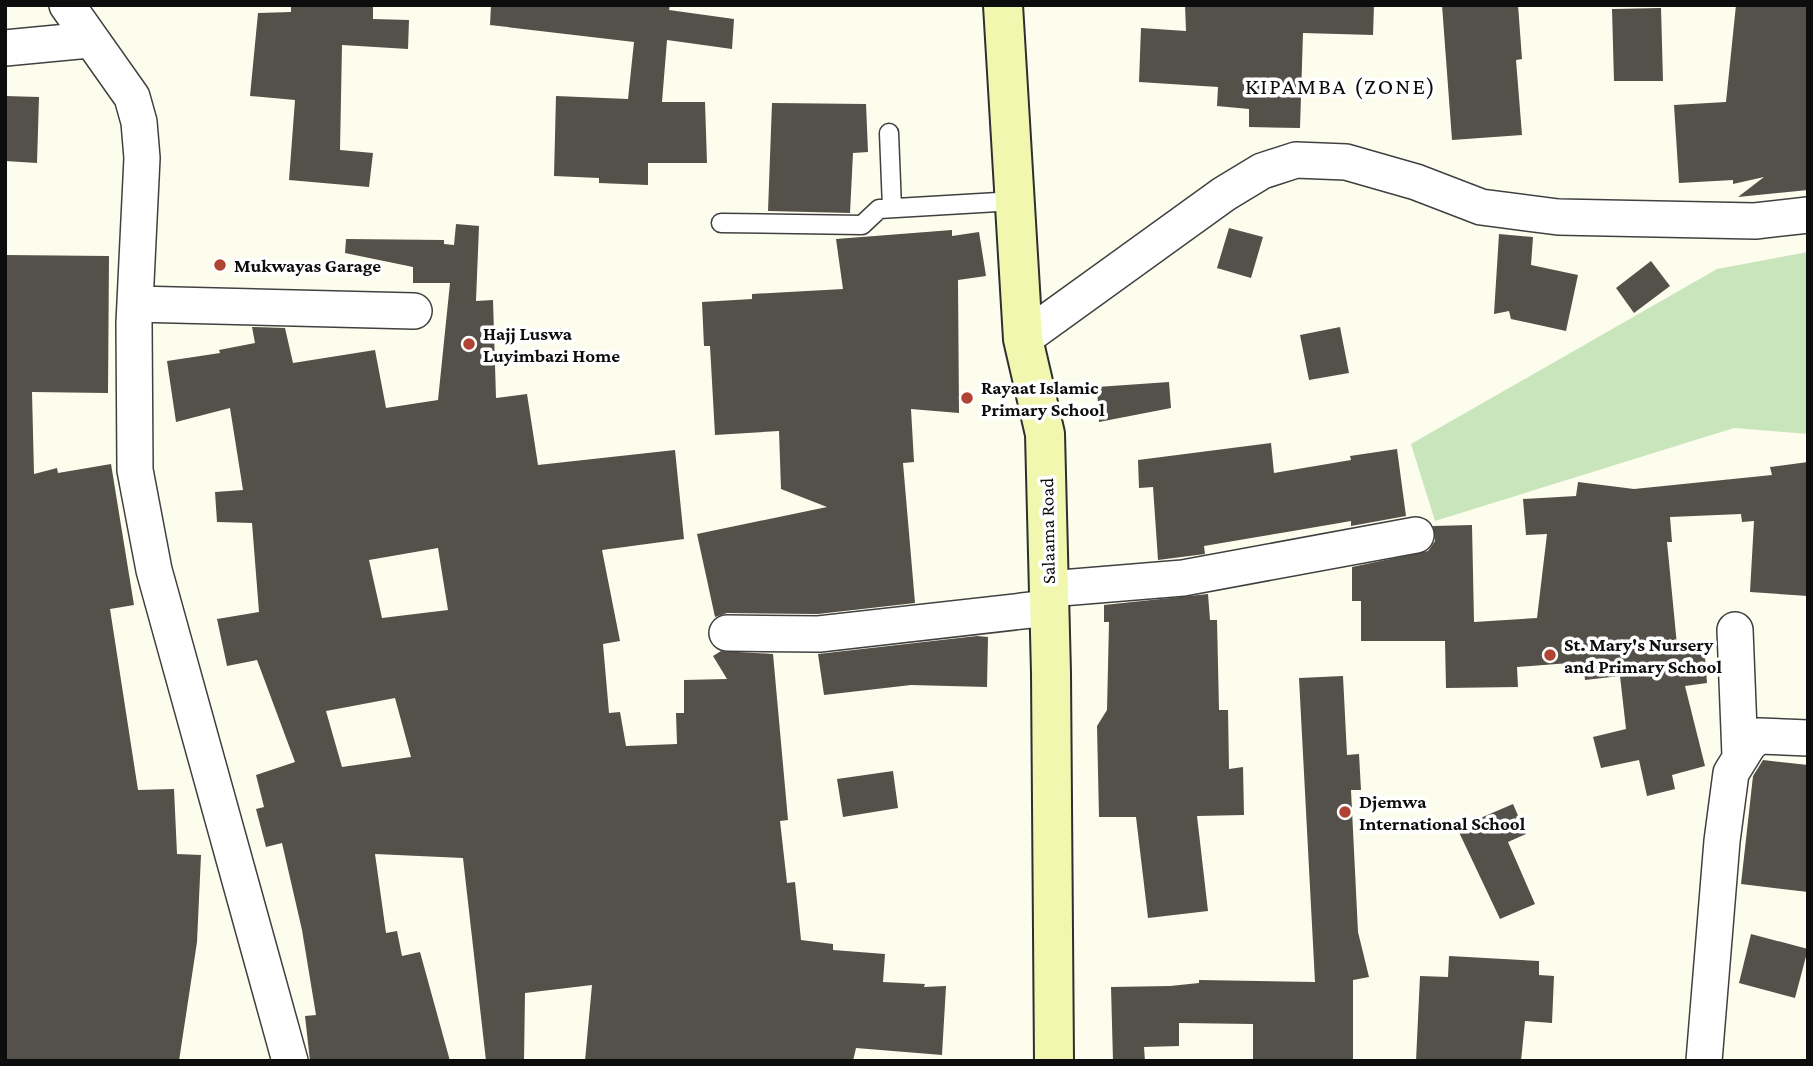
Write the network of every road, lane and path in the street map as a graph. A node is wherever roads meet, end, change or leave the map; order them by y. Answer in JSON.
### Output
{"nodes":[{"id":1,"x":67,"y":5,"type":"edge"},
{"id":2,"x":1003,"y":5,"type":"edge"},
{"id":3,"x":89,"y":40,"type":"junction"},
{"id":4,"x":5,"y":48,"type":"edge"},
{"id":5,"x":889,"y":133,"type":"dead end"},
{"id":6,"x":1015,"y":201,"type":"junction"},
{"id":7,"x":892,"y":208,"type":"junction"},
{"id":8,"x":1808,"y":215,"type":"edge"},
{"id":9,"x":721,"y":223,"type":"dead end"},
{"id":10,"x":135,"y":304,"type":"junction"},
{"id":11,"x":414,"y":311,"type":"dead end"},
{"id":12,"x":1023,"y":339,"type":"junction"},
{"id":13,"x":1416,"y":534,"type":"dead end"},
{"id":14,"x":1049,"y":598,"type":"junction"},
{"id":15,"x":1735,"y":630,"type":"dead end"},
{"id":16,"x":727,"y":633,"type":"dead end"},
{"id":17,"x":1808,"y":738,"type":"edge"},
{"id":18,"x":1740,"y":756,"type":"junction"},
{"id":19,"x":290,"y":1061,"type":"edge"},
{"id":20,"x":1054,"y":1061,"type":"edge"},
{"id":21,"x":1704,"y":1061,"type":"edge"}],
"edges":[{"from":1,"to":3,"type":"street"},
{"from":2,"to":6,"type":"main road","name":"Salaama Road"},
{"from":3,"to":4,"type":"street"},
{"from":3,"to":10,"type":"street"},
{"from":5,"to":7,"type":"lane"},
{"from":6,"to":7,"type":"lane"},
{"from":6,"to":12,"type":"main road","name":"Salaama Road"},
{"from":7,"to":9,"type":"lane"},
{"from":8,"to":12,"type":"street"},
{"from":10,"to":11,"type":"street"},
{"from":10,"to":19,"type":"street"},
{"from":12,"to":14,"type":"main road","name":"Salaama Road"},
{"from":13,"to":14,"type":"street"},
{"from":14,"to":16,"type":"street"},
{"from":14,"to":20,"type":"main road","name":"Salaama Road"},
{"from":15,"to":18,"type":"street"},
{"from":17,"to":18,"type":"street"},
{"from":18,"to":21,"type":"street"}]}
